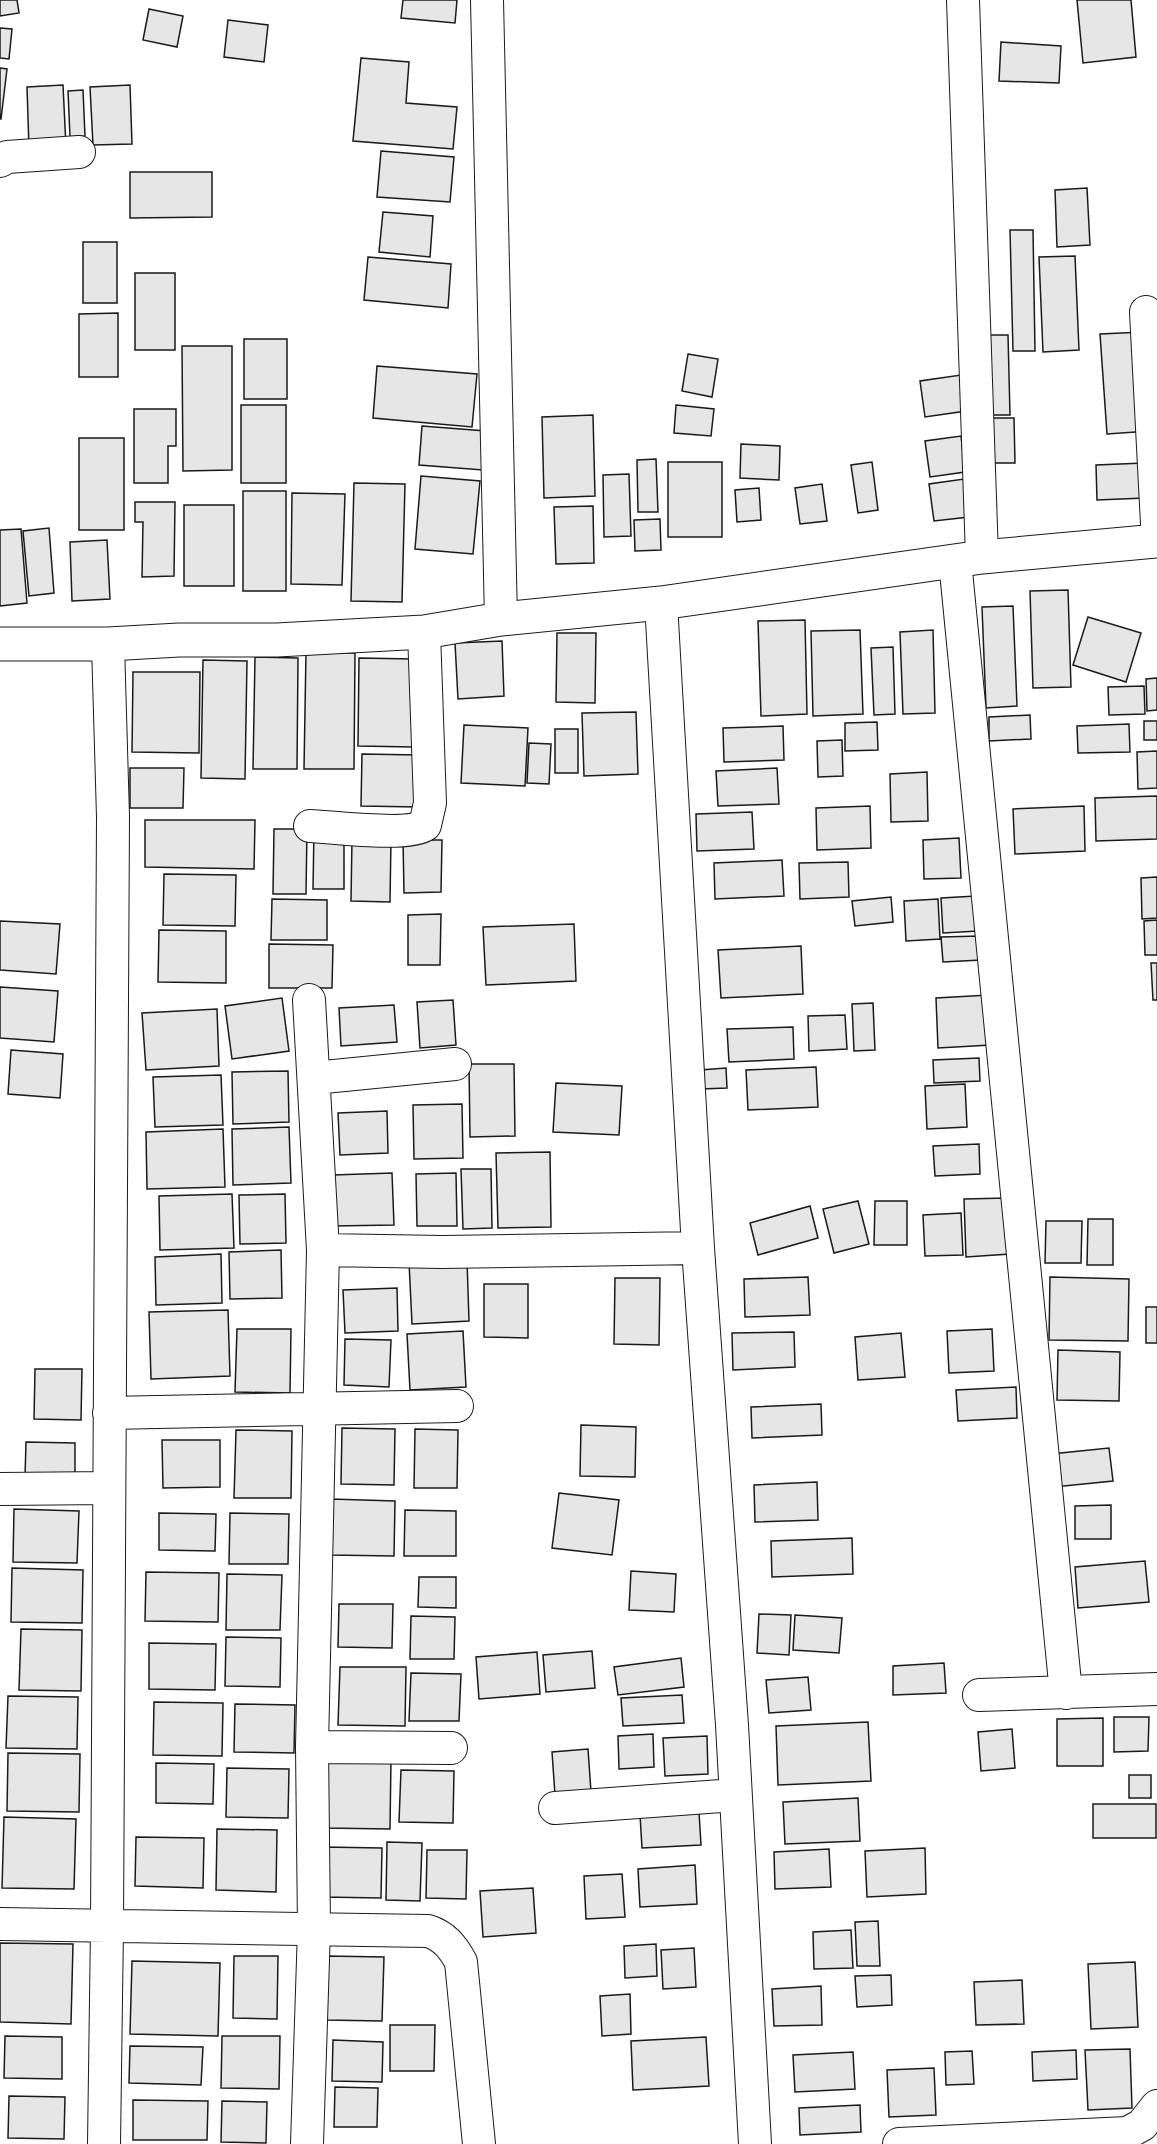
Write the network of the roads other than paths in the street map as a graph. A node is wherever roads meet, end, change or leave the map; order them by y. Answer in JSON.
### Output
{"nodes":[{"id":1,"x":487,"y":0,"type":"edge"},
{"id":2,"x":963,"y":0,"type":"edge"},
{"id":3,"x":79,"y":152,"type":"dead end"},
{"id":4,"x":0,"y":160,"type":"edge"},
{"id":5,"x":1146,"y":312,"type":"dead end"},
{"id":6,"x":1157,"y":524,"type":"edge"},
{"id":7,"x":1157,"y":541,"type":"edge"},
{"id":8,"x":969,"y":559,"type":"junction"},
{"id":9,"x":661,"y":603,"type":"junction"},
{"id":10,"x":501,"y":619,"type":"junction"},
{"id":11,"x":424,"y":632,"type":"junction"},
{"id":12,"x":0,"y":644,"type":"edge"},
{"id":13,"x":108,"y":644,"type":"junction"},
{"id":14,"x":310,"y":826,"type":"dead end"},
{"id":15,"x":309,"y":1000,"type":"dead end"},
{"id":16,"x":455,"y":1064,"type":"dead end"},
{"id":17,"x":314,"y":1078,"type":"junction"},
{"id":18,"x":698,"y":1248,"type":"junction"},
{"id":19,"x":323,"y":1250,"type":"junction"},
{"id":20,"x":457,"y":1406,"type":"dead end"},
{"id":21,"x":320,"y":1408,"type":"junction"},
{"id":22,"x":109,"y":1413,"type":"junction"},
{"id":23,"x":109,"y":1488,"type":"junction"},
{"id":24,"x":0,"y":1489,"type":"edge"},
{"id":25,"x":1157,"y":1689,"type":"edge"},
{"id":26,"x":1066,"y":1693,"type":"junction"},
{"id":27,"x":979,"y":1695,"type":"dead end"},
{"id":28,"x":312,"y":1748,"type":"junction"},
{"id":29,"x":451,"y":1748,"type":"dead end"},
{"id":30,"x":735,"y":1795,"type":"junction"},
{"id":31,"x":555,"y":1808,"type":"dead end"},
{"id":32,"x":0,"y":1924,"type":"edge"},
{"id":33,"x":107,"y":1927,"type":"junction"},
{"id":34,"x":314,"y":1929,"type":"junction"},
{"id":35,"x":1157,"y":2106,"type":"edge"},
{"id":36,"x":104,"y":2144,"type":"edge"},
{"id":37,"x":307,"y":2144,"type":"edge"},
{"id":38,"x":479,"y":2144,"type":"edge"},
{"id":39,"x":756,"y":2144,"type":"edge"},
{"id":40,"x":899,"y":2144,"type":"edge"}],
"edges":[{"from":1,"to":10,"type":"street"},
{"from":2,"to":8,"type":"street"},
{"from":3,"to":4,"type":"street"},
{"from":5,"to":6,"type":"street"},
{"from":7,"to":8,"type":"main road"},
{"from":8,"to":9,"type":"main road"},
{"from":8,"to":26,"type":"street"},
{"from":9,"to":10,"type":"main road"},
{"from":9,"to":18,"type":"street"},
{"from":10,"to":11,"type":"main road"},
{"from":11,"to":13,"type":"main road"},
{"from":11,"to":14,"type":"street"},
{"from":12,"to":13,"type":"main road"},
{"from":13,"to":22,"type":"street"},
{"from":15,"to":17,"type":"street"},
{"from":16,"to":17,"type":"street"},
{"from":17,"to":19,"type":"street"},
{"from":18,"to":19,"type":"street"},
{"from":18,"to":30,"type":"street"},
{"from":19,"to":21,"type":"street"},
{"from":20,"to":21,"type":"street"},
{"from":21,"to":22,"type":"street"},
{"from":21,"to":28,"type":"street"},
{"from":22,"to":23,"type":"street"},
{"from":23,"to":24,"type":"street"},
{"from":23,"to":33,"type":"street"},
{"from":25,"to":26,"type":"street"},
{"from":26,"to":27,"type":"street"},
{"from":28,"to":29,"type":"street"},
{"from":28,"to":34,"type":"street"},
{"from":30,"to":31,"type":"street"},
{"from":30,"to":39,"type":"street"},
{"from":32,"to":33,"type":"street"},
{"from":33,"to":34,"type":"street"},
{"from":33,"to":36,"type":"street"},
{"from":34,"to":37,"type":"street"},
{"from":34,"to":38,"type":"street"},
{"from":35,"to":40,"type":"street"}]}
